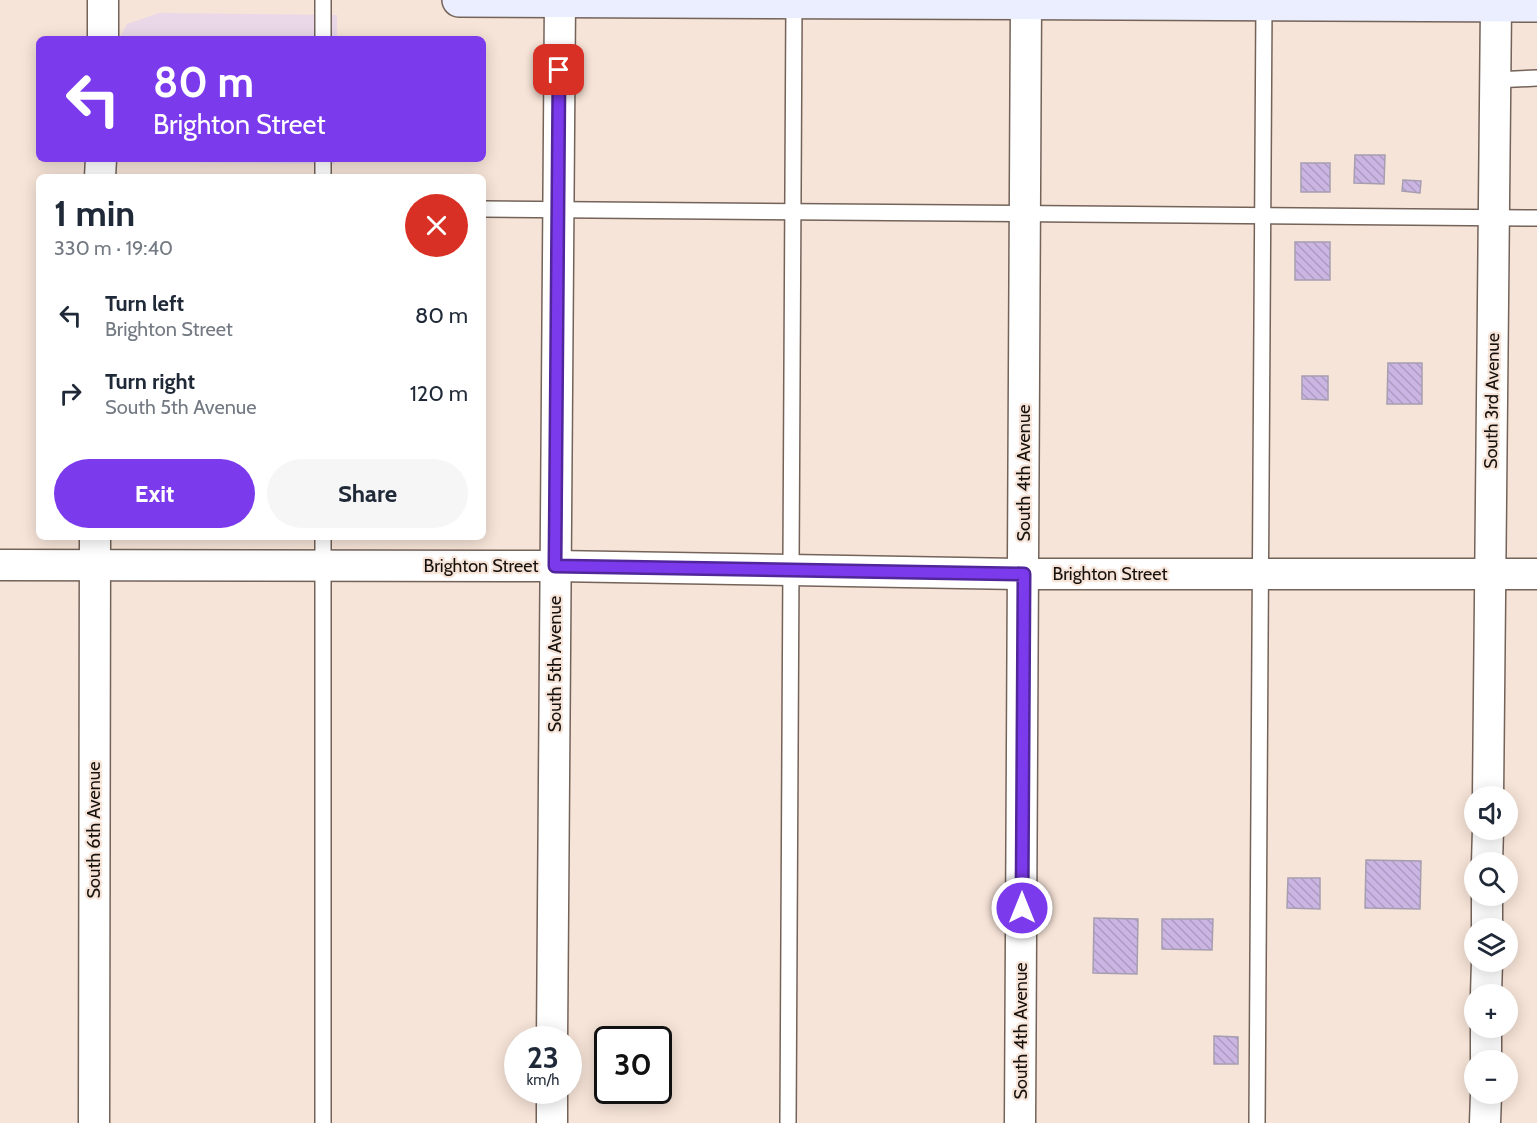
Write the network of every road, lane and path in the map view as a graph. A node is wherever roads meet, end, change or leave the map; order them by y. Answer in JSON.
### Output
{"nodes":[{"id":1,"x":103,"y":0,"type":"edge"},
{"id":2,"x":323,"y":0,"type":"edge"},
{"id":3,"x":459,"y":0,"type":"edge"},
{"id":4,"x":560,"y":0,"type":"edge"},
{"id":5,"x":597,"y":0,"type":"edge"},
{"id":6,"x":834,"y":1,"type":"edge"},
{"id":7,"x":1077,"y":1,"type":"edge"},
{"id":8,"x":794,"y":2,"type":"junction"},
{"id":9,"x":1308,"y":2,"type":"edge"},
{"id":10,"x":1026,"y":3,"type":"junction"},
{"id":11,"x":1264,"y":4,"type":"junction"},
{"id":12,"x":1496,"y":4,"type":"junction"},
{"id":13,"x":1537,"y":4,"type":"edge"},
{"id":14,"x":103,"y":36,"type":"edge"},
{"id":15,"x":323,"y":36,"type":"edge"},
{"id":16,"x":1537,"y":78,"type":"edge"},
{"id":17,"x":1495,"y":80,"type":"junction"},
{"id":18,"x":486,"y":209,"type":"edge"},
{"id":19,"x":558,"y":210,"type":"junction"},
{"id":20,"x":793,"y":212,"type":"junction"},
{"id":21,"x":1025,"y":214,"type":"junction"},
{"id":22,"x":1263,"y":216,"type":"junction"},
{"id":23,"x":1494,"y":218,"type":"junction"},
{"id":24,"x":1537,"y":218,"type":"edge"},
{"id":25,"x":94,"y":552,"type":"edge"},
{"id":26,"x":323,"y":552,"type":"edge"},
{"id":27,"x":0,"y":565,"type":"edge"},
{"id":28,"x":555,"y":566,"type":"junction"},
{"id":29,"x":792,"y":571,"type":"junction"},
{"id":30,"x":1490,"y":573,"type":"junction"},
{"id":31,"x":1024,"y":574,"type":"junction"},
{"id":32,"x":1261,"y":574,"type":"junction"},
{"id":33,"x":1537,"y":574,"type":"edge"},
{"id":34,"x":1488,"y":786,"type":"edge"},
{"id":35,"x":552,"y":1026,"type":"edge"},
{"id":36,"x":552,"y":1104,"type":"edge"},
{"id":37,"x":1486,"y":1104,"type":"edge"},
{"id":38,"x":94,"y":1123,"type":"edge"},
{"id":39,"x":323,"y":1123,"type":"edge"},
{"id":40,"x":552,"y":1123,"type":"edge"},
{"id":41,"x":788,"y":1123,"type":"edge"},
{"id":42,"x":1020,"y":1123,"type":"edge"},
{"id":43,"x":1257,"y":1123,"type":"edge"},
{"id":44,"x":1485,"y":1123,"type":"edge"}],
"edges":[{"from":1,"to":14,"type":"street"},
{"from":2,"to":15,"type":"lane"},
{"from":3,"to":4,"type":"main road"},
{"from":4,"to":5,"type":"main road"},
{"from":4,"to":19,"type":"street","name":"South 5th Avenue"},
{"from":5,"to":8,"type":"main road"},
{"from":6,"to":8,"type":"main road"},
{"from":6,"to":10,"type":"main road"},
{"from":7,"to":10,"type":"main road"},
{"from":7,"to":11,"type":"main road"},
{"from":8,"to":20,"type":"lane"},
{"from":9,"to":11,"type":"main road"},
{"from":9,"to":12,"type":"main road"},
{"from":10,"to":21,"type":"street","name":"South 4th Avenue"},
{"from":11,"to":22,"type":"lane"},
{"from":12,"to":13,"type":"main road"},
{"from":12,"to":17,"type":"street","name":"South 3rd Avenue"},
{"from":16,"to":17,"type":"lane"},
{"from":17,"to":23,"type":"street","name":"South 3rd Avenue"},
{"from":18,"to":19,"type":"lane"},
{"from":19,"to":20,"type":"lane"},
{"from":19,"to":28,"type":"street","name":"South 5th Avenue"},
{"from":20,"to":21,"type":"lane"},
{"from":20,"to":29,"type":"lane"},
{"from":21,"to":22,"type":"lane"},
{"from":21,"to":31,"type":"street","name":"South 4th Avenue"},
{"from":22,"to":23,"type":"lane"},
{"from":22,"to":32,"type":"lane"},
{"from":23,"to":24,"type":"lane"},
{"from":23,"to":30,"type":"street","name":"South 3rd Avenue"},
{"from":25,"to":26,"type":"street","name":"Brighton Street"},
{"from":25,"to":27,"type":"street","name":"Brighton Street"},
{"from":25,"to":38,"type":"street","name":"South 6th Avenue"},
{"from":26,"to":28,"type":"street","name":"Brighton Street"},
{"from":26,"to":39,"type":"lane"},
{"from":28,"to":29,"type":"street","name":"Brighton Street"},
{"from":28,"to":35,"type":"street","name":"South 5th Avenue"},
{"from":29,"to":31,"type":"street","name":"Brighton Street"},
{"from":29,"to":41,"type":"lane"},
{"from":30,"to":32,"type":"street","name":"Brighton Street"},
{"from":30,"to":33,"type":"street","name":"Brighton Street"},
{"from":30,"to":34,"type":"street","name":"South 3rd Avenue"},
{"from":31,"to":32,"type":"street","name":"Brighton Street"},
{"from":31,"to":42,"type":"street","name":"South 4th Avenue"},
{"from":32,"to":43,"type":"lane"},
{"from":36,"to":40,"type":"street"},
{"from":37,"to":44,"type":"street"}]}
